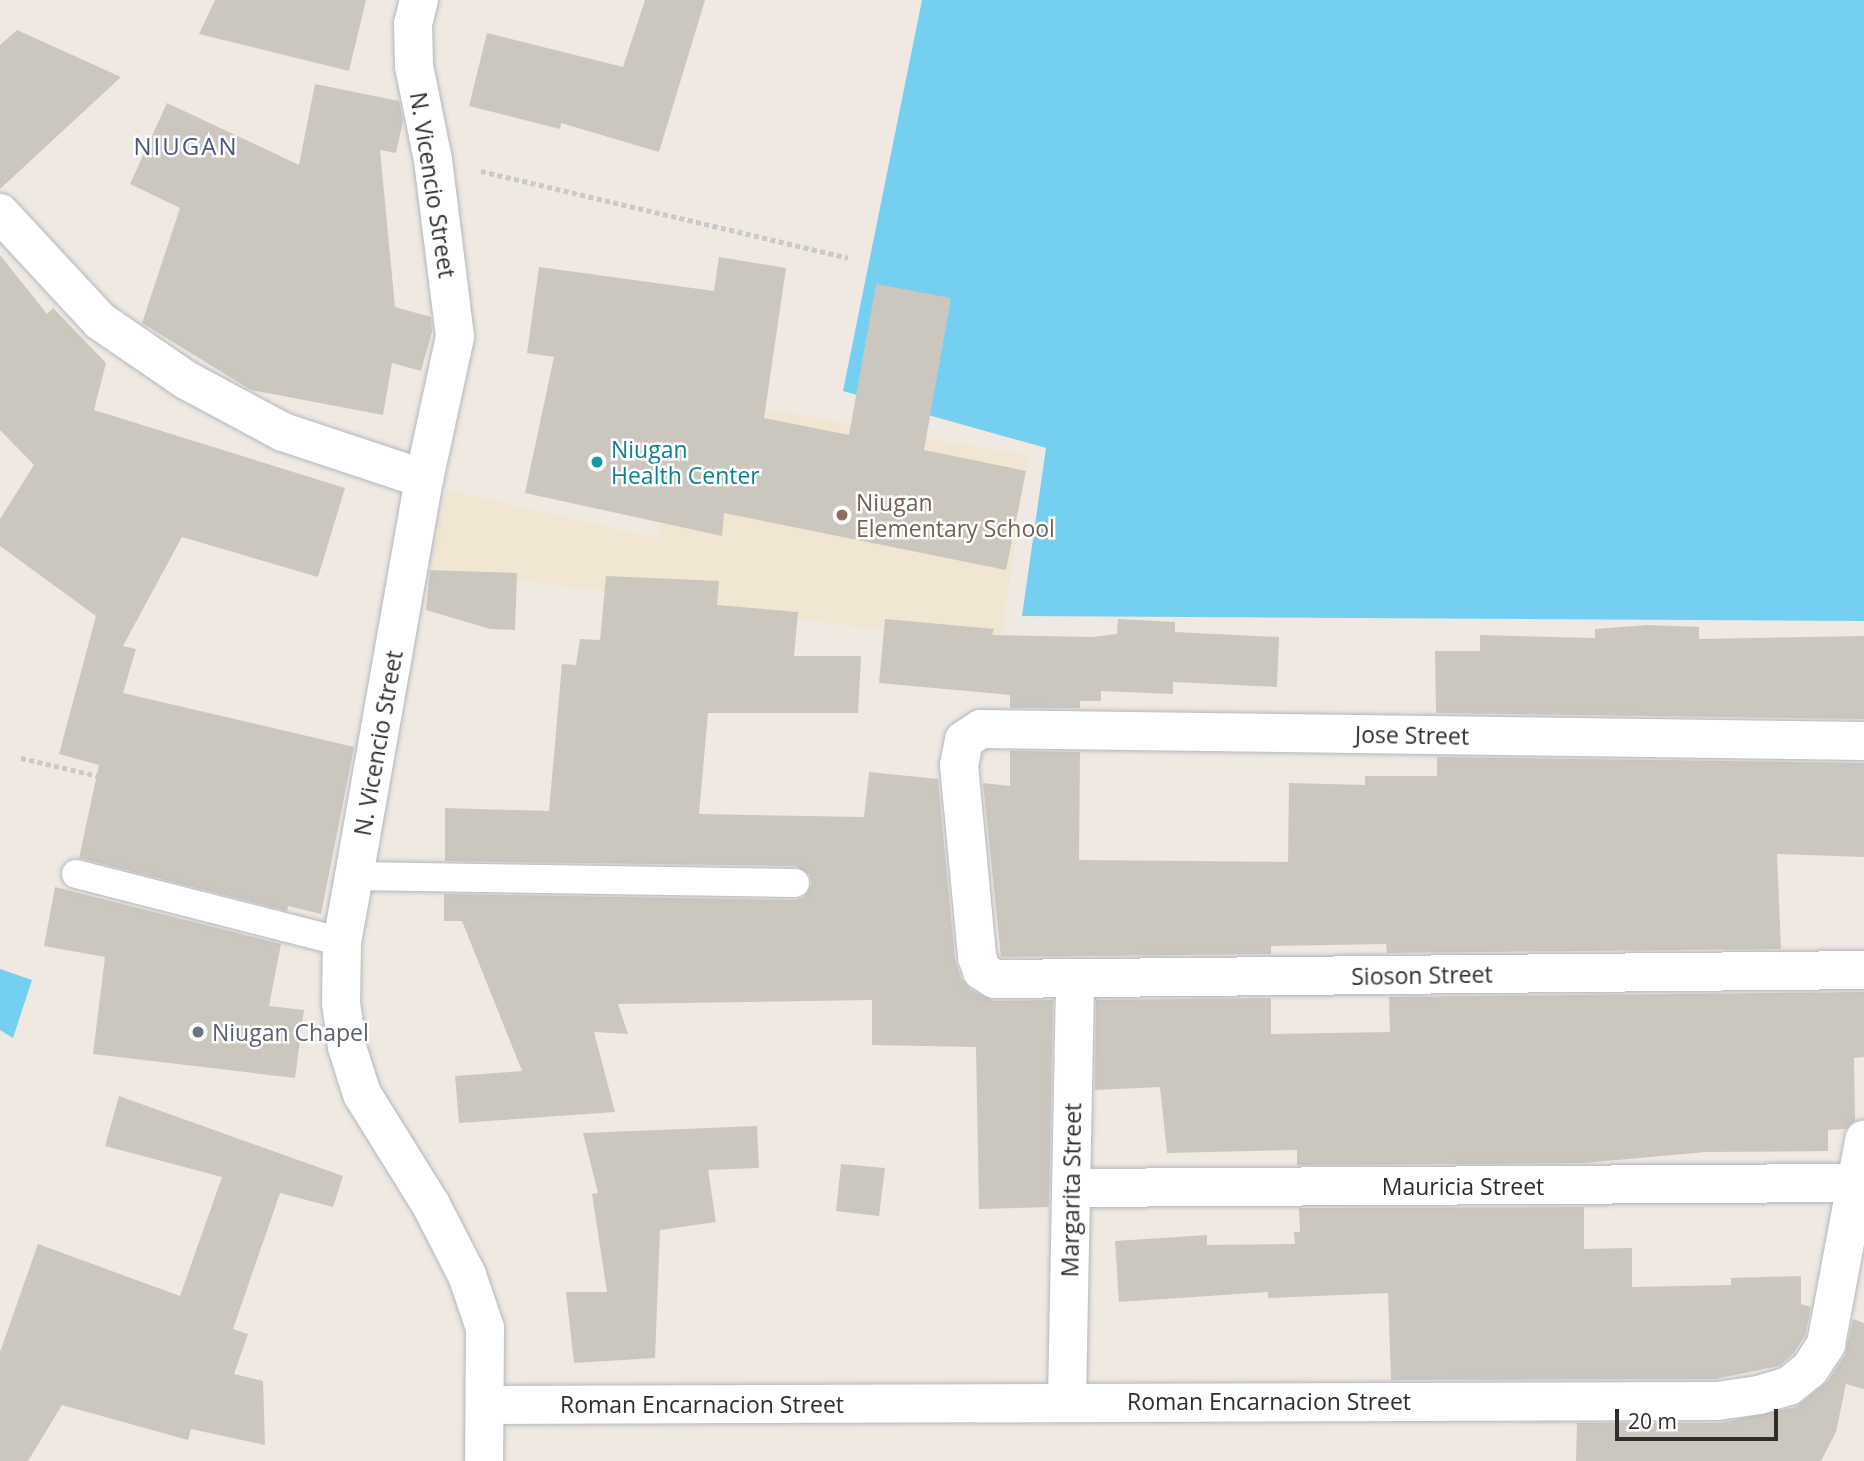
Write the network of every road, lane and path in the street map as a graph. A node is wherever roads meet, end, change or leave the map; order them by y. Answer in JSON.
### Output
{"nodes":[{"id":1,"x":419,"y":0,"type":"edge"},
{"id":2,"x":433,"y":160,"type":"junction"},
{"id":3,"x":0,"y":213,"type":"edge"},
{"id":4,"x":848,"y":258,"type":"dead end"},
{"id":5,"x":424,"y":479,"type":"junction"},
{"id":6,"x":1864,"y":741,"type":"edge"},
{"id":7,"x":21,"y":758,"type":"dead end"},
{"id":8,"x":362,"y":837,"type":"junction"},
{"id":9,"x":76,"y":874,"type":"dead end"},
{"id":10,"x":354,"y":876,"type":"junction"},
{"id":11,"x":795,"y":883,"type":"dead end"},
{"id":12,"x":342,"y":942,"type":"junction"},
{"id":13,"x":1864,"y":970,"type":"edge"},
{"id":14,"x":982,"y":971,"type":"joint"},
{"id":15,"x":1075,"y":979,"type":"junction"},
{"id":16,"x":1864,"y":1140,"type":"edge"},
{"id":17,"x":1855,"y":1183,"type":"junction"},
{"id":18,"x":1071,"y":1188,"type":"junction"},
{"id":19,"x":1067,"y":1401,"type":"junction"},
{"id":20,"x":485,"y":1405,"type":"junction"},
{"id":21,"x":484,"y":1461,"type":"edge"}],
"edges":[{"from":1,"to":2,"type":"street","name":"N. Vicencio Street"},
{"from":2,"to":4,"type":"path"},
{"from":2,"to":5,"type":"street","name":"N. Vicencio Street"},
{"from":3,"to":5,"type":"street"},
{"from":5,"to":8,"type":"street","name":"N. Vicencio Street"},
{"from":6,"to":14,"type":"street","name":"Jose Street"},
{"from":7,"to":8,"type":"path"},
{"from":8,"to":10,"type":"street","name":"N. Vicencio Street"},
{"from":9,"to":12,"type":"lane"},
{"from":10,"to":11,"type":"lane"},
{"from":10,"to":12,"type":"street","name":"N. Vicencio Street"},
{"from":12,"to":20,"type":"street","name":"N. Vicencio Street"},
{"from":13,"to":15,"type":"street","name":"Sioson Street"},
{"from":14,"to":15,"type":"street","name":"Sioson Street"},
{"from":15,"to":18,"type":"street","name":"Margarita Street"},
{"from":16,"to":17,"type":"street","name":"Roman Encarnacion Street"},
{"from":17,"to":18,"type":"street","name":"Mauricia Street"},
{"from":17,"to":19,"type":"street","name":"Roman Encarnacion Street"},
{"from":18,"to":19,"type":"street","name":"Margarita Street"},
{"from":19,"to":20,"type":"street","name":"Roman Encarnacion Street"},
{"from":20,"to":21,"type":"street","name":"N. Vicencio Street"}]}
